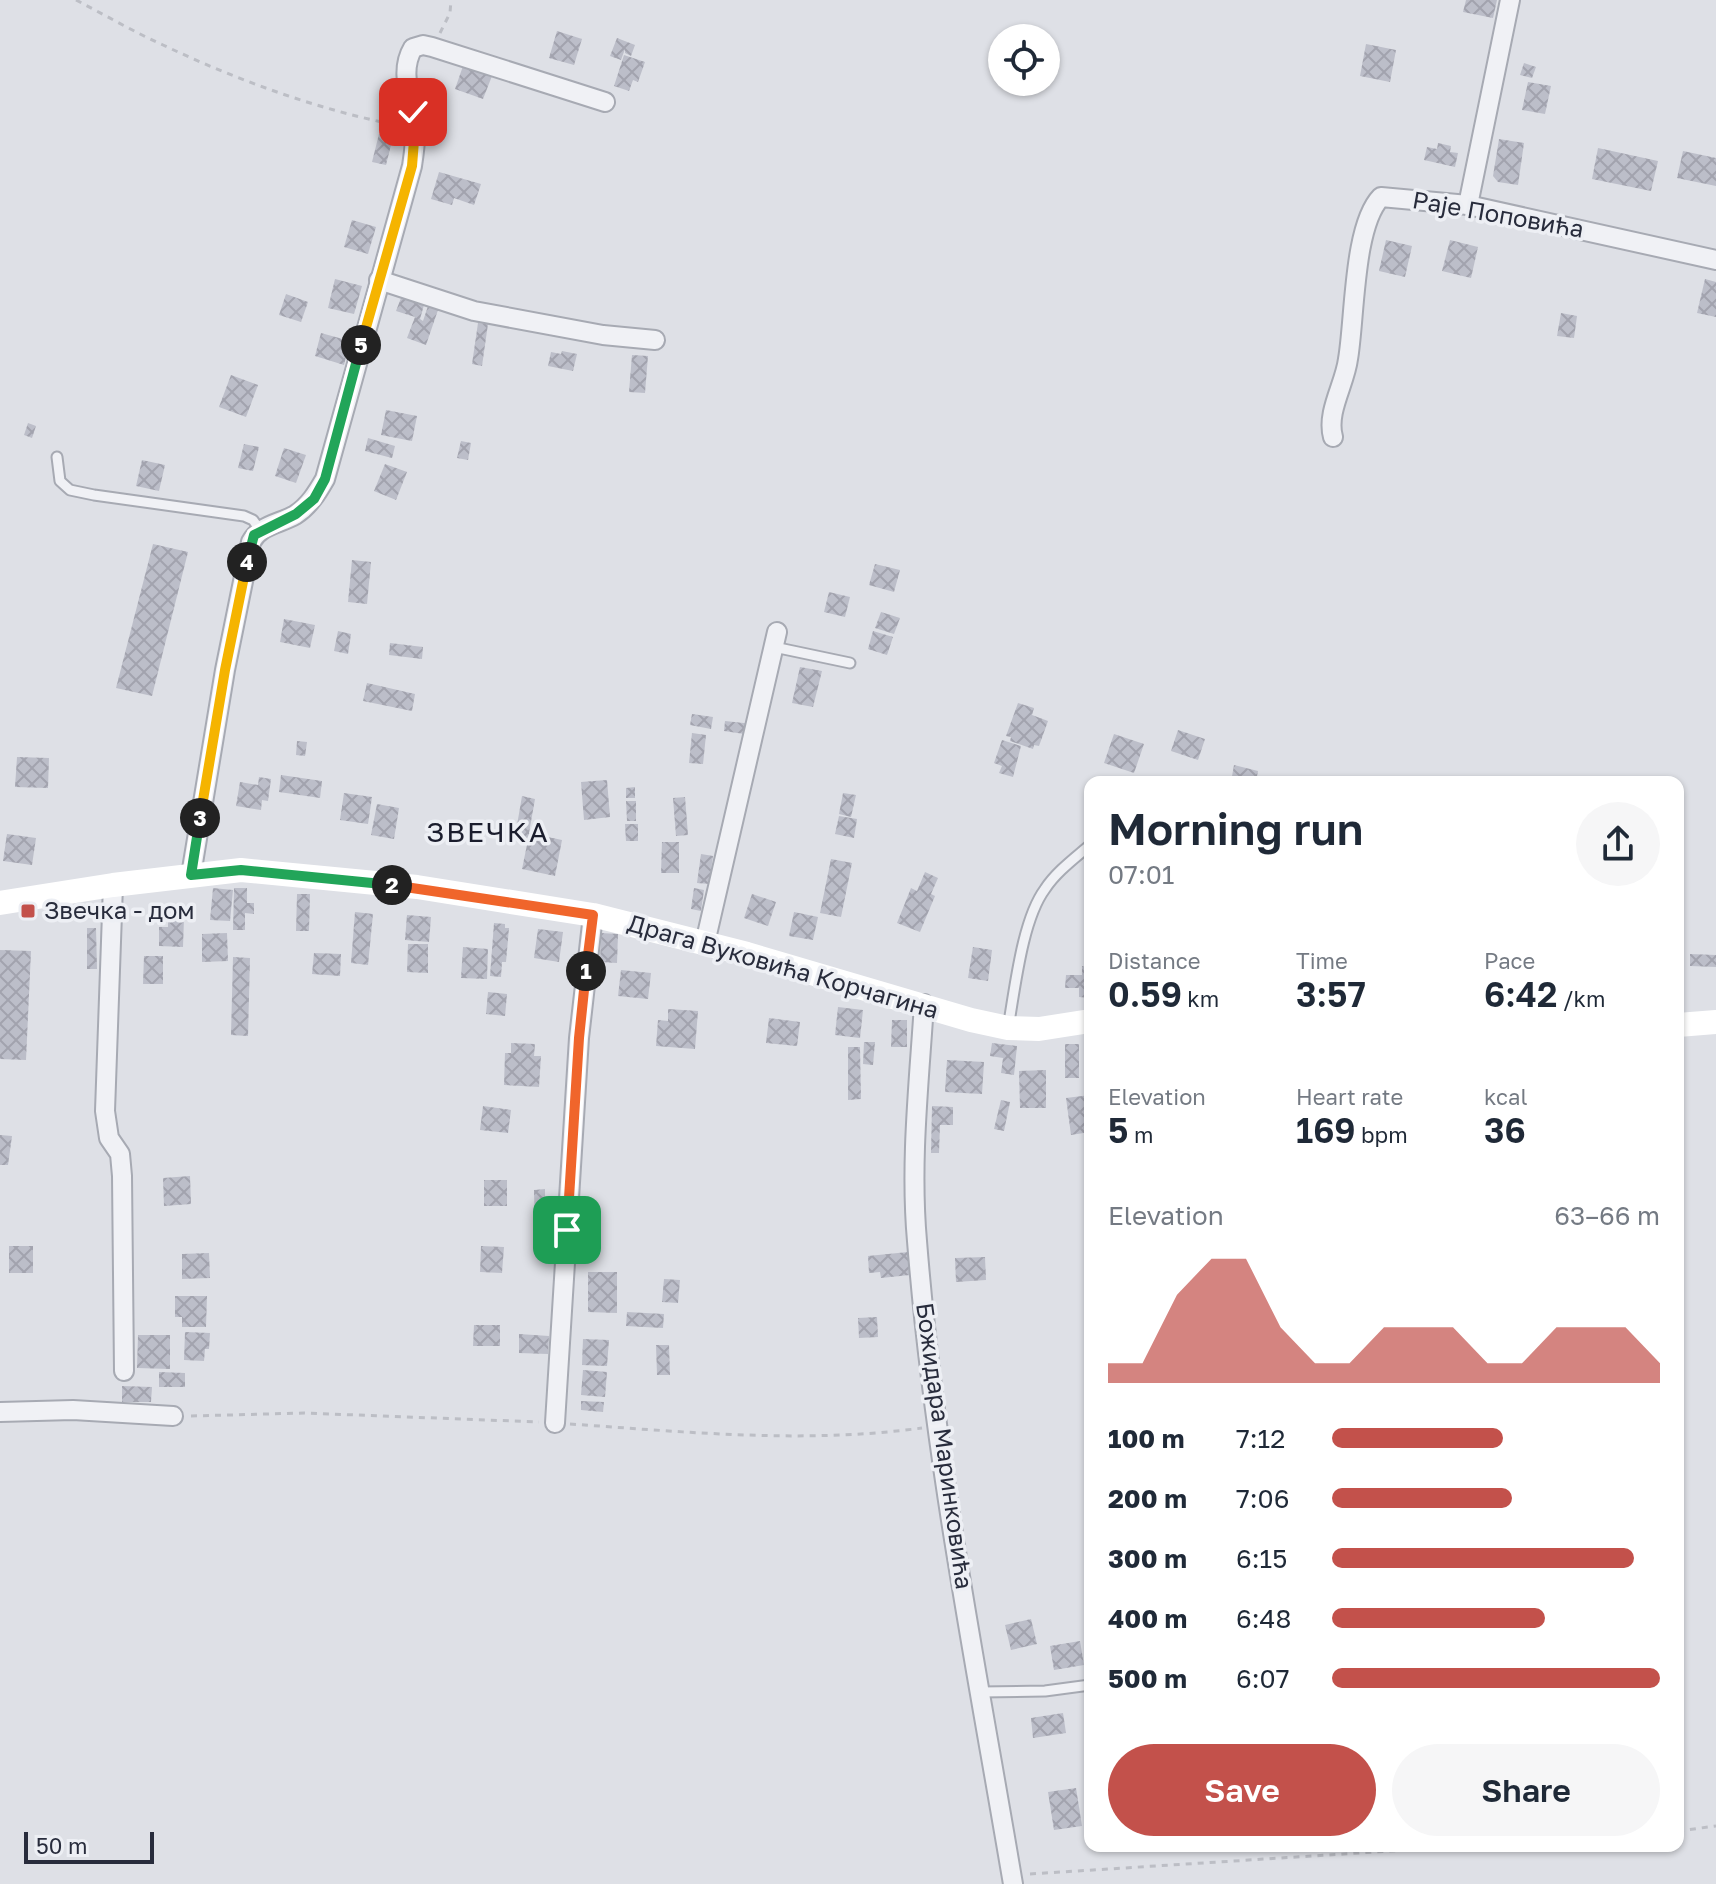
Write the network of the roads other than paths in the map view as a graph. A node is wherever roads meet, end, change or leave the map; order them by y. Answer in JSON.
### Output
{"nodes":[{"id":1,"x":1510,"y":0,"type":"edge"},
{"id":2,"x":605,"y":102,"type":"dead end"},
{"id":3,"x":1468,"y":205,"type":"junction"},
{"id":4,"x":1716,"y":260,"type":"edge"},
{"id":5,"x":379,"y":280,"type":"junction"},
{"id":6,"x":655,"y":340,"type":"dead end"},
{"id":7,"x":1333,"y":437,"type":"dead end"},
{"id":8,"x":57,"y":457,"type":"dead end"},
{"id":9,"x":260,"y":530,"type":"junction"},
{"id":10,"x":776,"y":640,"type":"joint"},
{"id":11,"x":850,"y":663,"type":"dead end"},
{"id":12,"x":1084,"y":851,"type":"edge"},
{"id":13,"x":191,"y":875,"type":"junction"},
{"id":14,"x":113,"y":885,"type":"junction"},
{"id":15,"x":0,"y":903,"type":"edge"},
{"id":16,"x":593,"y":915,"type":"junction"},
{"id":17,"x":705,"y":943,"type":"junction"},
{"id":18,"x":924,"y":1004,"type":"junction"},
{"id":19,"x":1084,"y":1022,"type":"edge"},
{"id":20,"x":1716,"y":1022,"type":"edge"},
{"id":21,"x":1684,"y":1025,"type":"edge"},
{"id":22,"x":1008,"y":1028,"type":"junction"},
{"id":23,"x":124,"y":1371,"type":"dead end"},
{"id":24,"x":0,"y":1412,"type":"edge"},
{"id":25,"x":173,"y":1416,"type":"dead end"},
{"id":26,"x":555,"y":1423,"type":"dead end"},
{"id":27,"x":1084,"y":1686,"type":"edge"},
{"id":28,"x":981,"y":1692,"type":"junction"},
{"id":29,"x":1012,"y":1880,"type":"edge"}],
"edges":[{"from":1,"to":3,"type":"street"},
{"from":2,"to":5,"type":"street"},
{"from":3,"to":4,"type":"street","name":"Раје Поповића"},
{"from":3,"to":7,"type":"street","name":"Раје Поповића"},
{"from":5,"to":6,"type":"street"},
{"from":5,"to":9,"type":"street"},
{"from":8,"to":9,"type":"lane"},
{"from":9,"to":13,"type":"street"},
{"from":10,"to":11,"type":"lane"},
{"from":10,"to":17,"type":"street"},
{"from":12,"to":22,"type":"lane"},
{"from":13,"to":14,"type":"street","name":"Драга Вуковића Корчагина"},
{"from":13,"to":16,"type":"street","name":"Драга Вуковића Корчагина"},
{"from":14,"to":15,"type":"street","name":"Драга Вуковића Корчагина"},
{"from":14,"to":23,"type":"street"},
{"from":16,"to":17,"type":"street","name":"Драга Вуковића Корчагина"},
{"from":16,"to":26,"type":"street"},
{"from":17,"to":18,"type":"street","name":"Драга Вуковића Корчагина"},
{"from":18,"to":22,"type":"street","name":"Драга Вуковића Корчагина"},
{"from":18,"to":28,"type":"street","name":"Божидара Маринковића"},
{"from":19,"to":22,"type":"street","name":"Драга Вуковића Корчагина"},
{"from":20,"to":21,"type":"street"},
{"from":24,"to":25,"type":"street"},
{"from":27,"to":28,"type":"lane"},
{"from":28,"to":29,"type":"street","name":"Божидара Маринковића"}]}
